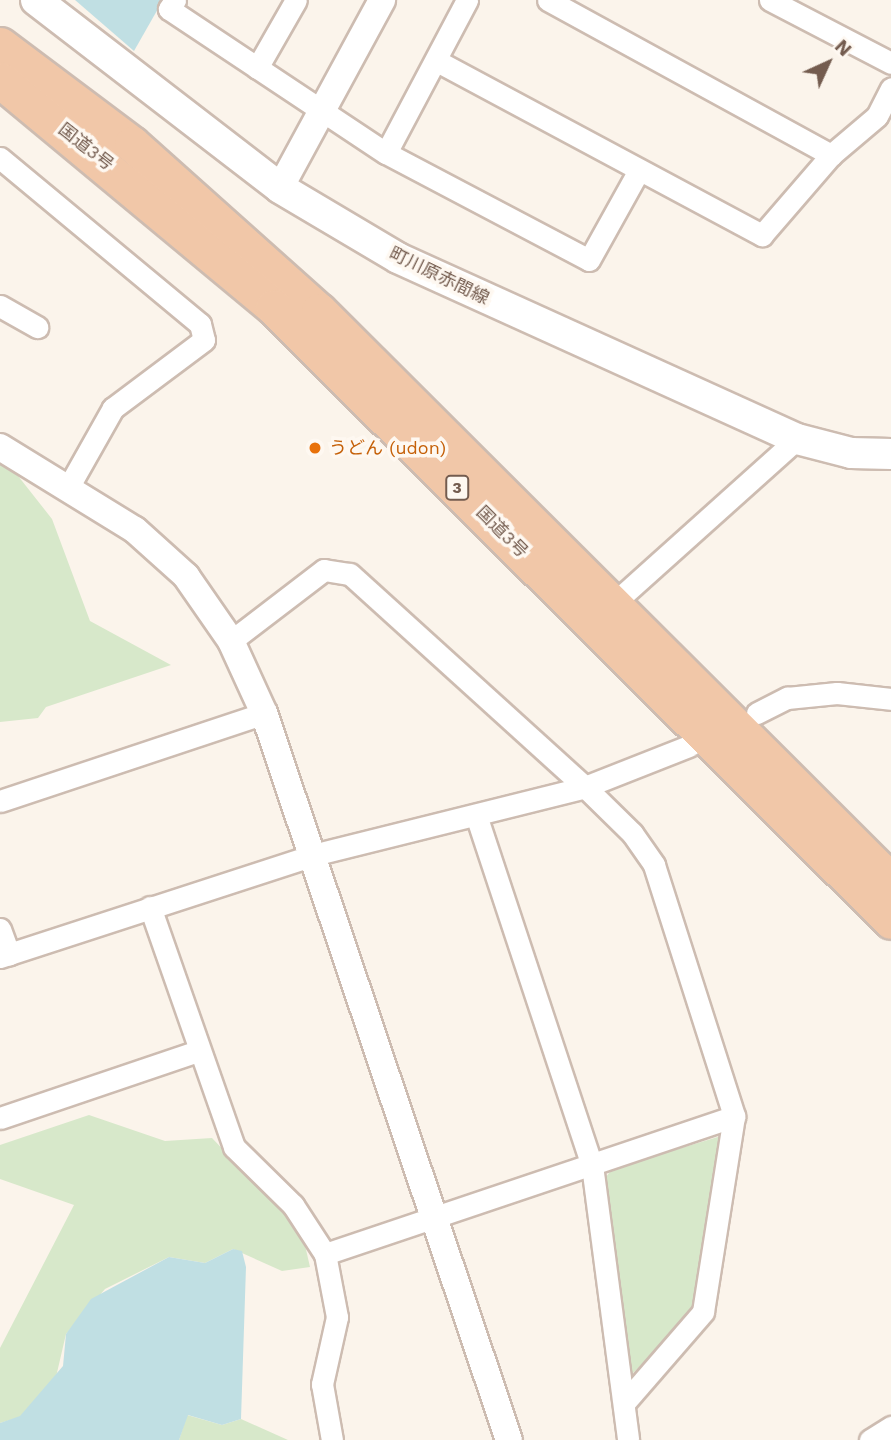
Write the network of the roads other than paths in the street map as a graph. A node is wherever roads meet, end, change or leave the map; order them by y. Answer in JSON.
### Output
{"nodes":[{"id":1,"x":36,"y":0,"type":"edge"},
{"id":2,"x":175,"y":0,"type":"edge"},
{"id":3,"x":296,"y":0,"type":"edge"},
{"id":4,"x":382,"y":0,"type":"edge"},
{"id":5,"x":467,"y":0,"type":"edge"},
{"id":6,"x":548,"y":0,"type":"edge"},
{"id":7,"x":770,"y":0,"type":"edge"},
{"id":8,"x":0,"y":45,"type":"edge"},
{"id":9,"x":437,"y":61,"type":"junction"},
{"id":10,"x":891,"y":63,"type":"edge"},
{"id":11,"x":257,"y":68,"type":"junction"},
{"id":12,"x":0,"y":80,"type":"edge"},
{"id":13,"x":891,"y":88,"type":"edge"},
{"id":14,"x":321,"y":114,"type":"junction"},
{"id":15,"x":386,"y":153,"type":"junction"},
{"id":16,"x":831,"y":155,"type":"junction"},
{"id":17,"x":1,"y":165,"type":"edge"},
{"id":18,"x":639,"y":170,"type":"junction"},
{"id":19,"x":280,"y":188,"type":"junction"},
{"id":20,"x":0,"y":306,"type":"edge"},
{"id":21,"x":37,"y":327,"type":"dead end"},
{"id":22,"x":797,"y":439,"type":"junction"},
{"id":23,"x":0,"y":447,"type":"edge"},
{"id":24,"x":891,"y":454,"type":"edge"},
{"id":25,"x":69,"y":486,"type":"junction"},
{"id":26,"x":614,"y":603,"type":"junction"},
{"id":27,"x":231,"y":641,"type":"junction"},
{"id":28,"x":891,"y":699,"type":"edge"},
{"id":29,"x":264,"y":713,"type":"junction"},
{"id":30,"x":757,"y":713,"type":"dead end"},
{"id":31,"x":689,"y":746,"type":"dead end"},
{"id":32,"x":585,"y":787,"type":"junction"},
{"id":33,"x":0,"y":801,"type":"edge"},
{"id":34,"x":477,"y":818,"type":"junction"},
{"id":35,"x":313,"y":855,"type":"junction"},
{"id":36,"x":891,"y":881,"type":"edge"},
{"id":37,"x":150,"y":907,"type":"junction"},
{"id":38,"x":891,"y":921,"type":"edge"},
{"id":39,"x":0,"y":929,"type":"edge"},
{"id":40,"x":5,"y":956,"type":"edge"},
{"id":41,"x":198,"y":1051,"type":"junction"},
{"id":42,"x":734,"y":1116,"type":"junction"},
{"id":43,"x":0,"y":1118,"type":"edge"},
{"id":44,"x":592,"y":1165,"type":"junction"},
{"id":45,"x":433,"y":1215,"type":"junction"},
{"id":46,"x":325,"y":1254,"type":"junction"},
{"id":47,"x":626,"y":1401,"type":"junction"},
{"id":48,"x":891,"y":1427,"type":"edge"},
{"id":49,"x":332,"y":1440,"type":"edge"},
{"id":50,"x":509,"y":1440,"type":"edge"},
{"id":51,"x":628,"y":1440,"type":"edge"},
{"id":52,"x":870,"y":1440,"type":"edge"}],
"edges":[{"from":1,"to":19,"type":"main road","name":"町川原赤間線"},
{"from":2,"to":11,"type":"street"},
{"from":3,"to":11,"type":"street"},
{"from":4,"to":14,"type":"street"},
{"from":5,"to":9,"type":"street"},
{"from":6,"to":16,"type":"street"},
{"from":7,"to":10,"type":"street"},
{"from":8,"to":26,"type":"highway","name":"国道3号","number":"3"},
{"from":9,"to":15,"type":"street"},
{"from":9,"to":18,"type":"street"},
{"from":11,"to":14,"type":"street"},
{"from":12,"to":38,"type":"highway","name":"国道3号","number":"3"},
{"from":13,"to":16,"type":"street"},
{"from":14,"to":15,"type":"street"},
{"from":14,"to":19,"type":"street"},
{"from":15,"to":18,"type":"street"},
{"from":16,"to":18,"type":"street"},
{"from":17,"to":25,"type":"street"},
{"from":19,"to":22,"type":"main road","name":"町川原赤間線"},
{"from":20,"to":21,"type":"street"},
{"from":22,"to":24,"type":"main road","name":"町川原赤間線"},
{"from":22,"to":26,"type":"street"},
{"from":23,"to":25,"type":"street"},
{"from":25,"to":27,"type":"street"},
{"from":26,"to":36,"type":"highway","name":"国道3号","number":"3"},
{"from":27,"to":29,"type":"street"},
{"from":27,"to":32,"type":"street"},
{"from":28,"to":30,"type":"street"},
{"from":29,"to":33,"type":"street"},
{"from":29,"to":35,"type":"street"},
{"from":31,"to":32,"type":"street"},
{"from":32,"to":34,"type":"street"},
{"from":32,"to":42,"type":"street"},
{"from":34,"to":35,"type":"street"},
{"from":34,"to":44,"type":"street"},
{"from":35,"to":37,"type":"street"},
{"from":35,"to":45,"type":"street"},
{"from":37,"to":40,"type":"street"},
{"from":37,"to":41,"type":"street"},
{"from":39,"to":40,"type":"street"},
{"from":41,"to":43,"type":"street"},
{"from":41,"to":46,"type":"street"},
{"from":42,"to":44,"type":"street"},
{"from":42,"to":47,"type":"street"},
{"from":44,"to":45,"type":"street"},
{"from":44,"to":47,"type":"street"},
{"from":45,"to":46,"type":"street"},
{"from":45,"to":50,"type":"street"},
{"from":46,"to":49,"type":"street"},
{"from":47,"to":51,"type":"street"},
{"from":48,"to":52,"type":"street"}]}
